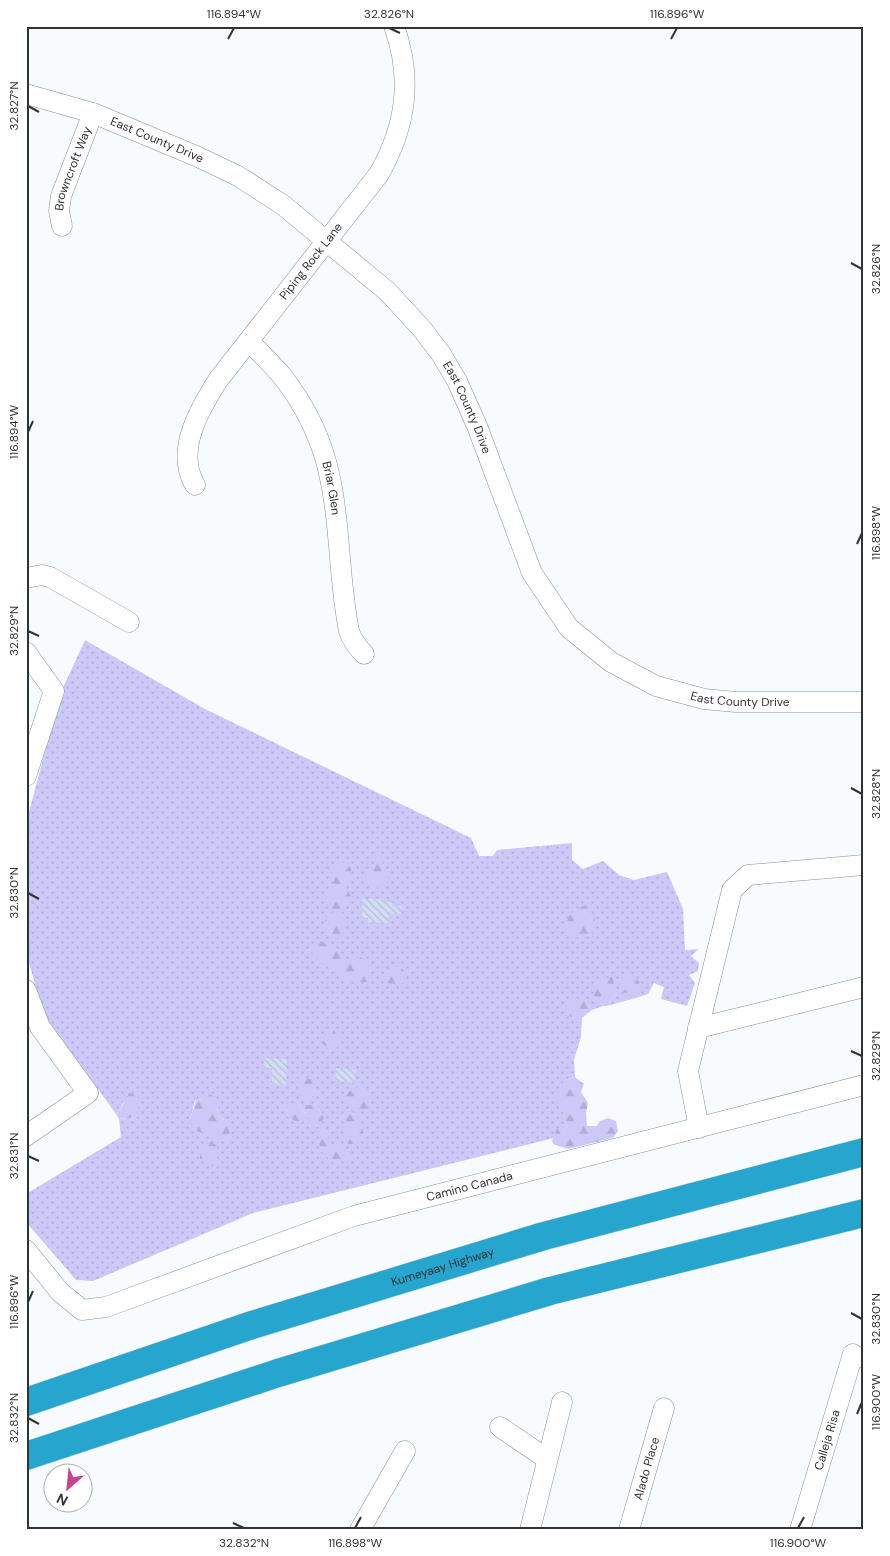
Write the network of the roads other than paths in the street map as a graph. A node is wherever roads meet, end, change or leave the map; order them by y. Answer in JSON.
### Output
{"nodes":[{"id":1,"x":394,"y":26,"type":"edge"},
{"id":2,"x":26,"y":94,"type":"edge"},
{"id":3,"x":93,"y":113,"type":"junction"},
{"id":4,"x":62,"y":226,"type":"dead end"},
{"id":5,"x":327,"y":240,"type":"junction"},
{"id":6,"x":249,"y":341,"type":"junction"},
{"id":7,"x":195,"y":485,"type":"dead end"},
{"id":8,"x":26,"y":578,"type":"edge"},
{"id":9,"x":129,"y":622,"type":"dead end"},
{"id":10,"x":26,"y":652,"type":"edge"},
{"id":11,"x":364,"y":654,"type":"dead end"},
{"id":12,"x":864,"y":702,"type":"edge"},
{"id":13,"x":26,"y":776,"type":"edge"},
{"id":14,"x":864,"y":865,"type":"edge"},
{"id":15,"x":864,"y":987,"type":"edge"},
{"id":16,"x":26,"y":990,"type":"edge"},
{"id":17,"x":698,"y":1028,"type":"junction"},
{"id":18,"x":864,"y":1085,"type":"edge"},
{"id":19,"x":699,"y":1128,"type":"junction"},
{"id":20,"x":26,"y":1136,"type":"edge"},
{"id":21,"x":864,"y":1152,"type":"edge"},
{"id":22,"x":864,"y":1213,"type":"edge"},
{"id":23,"x":26,"y":1250,"type":"edge"},
{"id":24,"x":855,"y":1359,"type":"dead end"},
{"id":25,"x":26,"y":1402,"type":"edge"},
{"id":26,"x":562,"y":1402,"type":"dead end"},
{"id":27,"x":664,"y":1408,"type":"dead end"},
{"id":28,"x":500,"y":1427,"type":"dead end"},
{"id":29,"x":405,"y":1451,"type":"dead end"},
{"id":30,"x":26,"y":1456,"type":"edge"},
{"id":31,"x":548,"y":1459,"type":"junction"},
{"id":32,"x":360,"y":1530,"type":"edge"},
{"id":33,"x":530,"y":1530,"type":"edge"},
{"id":34,"x":629,"y":1530,"type":"edge"},
{"id":35,"x":800,"y":1530,"type":"edge"}],
"edges":[{"from":1,"to":5,"type":"street","name":"Piping Rock Lane"},
{"from":2,"to":3,"type":"street","name":"East County Drive"},
{"from":3,"to":4,"type":"street","name":"Browncroft Way"},
{"from":3,"to":5,"type":"street","name":"East County Drive"},
{"from":5,"to":6,"type":"street","name":"Piping Rock Lane"},
{"from":5,"to":12,"type":"street","name":"East County Drive"},
{"from":6,"to":7,"type":"street","name":"Piping Rock Lane"},
{"from":6,"to":11,"type":"street","name":"Briar Glen"},
{"from":8,"to":9,"type":"street"},
{"from":10,"to":13,"type":"street"},
{"from":14,"to":17,"type":"street"},
{"from":15,"to":17,"type":"street"},
{"from":16,"to":20,"type":"street"},
{"from":17,"to":19,"type":"street"},
{"from":18,"to":19,"type":"street","name":"Camino Canada"},
{"from":19,"to":23,"type":"street","name":"Camino Canada"},
{"from":21,"to":25,"type":"highway","name":"Kumeyaay Highway"},
{"from":22,"to":30,"type":"highway"},
{"from":24,"to":35,"type":"street","name":"Calleja Risa"},
{"from":26,"to":31,"type":"street"},
{"from":27,"to":34,"type":"street","name":"Alado Place"},
{"from":28,"to":31,"type":"street"},
{"from":29,"to":32,"type":"street"},
{"from":31,"to":33,"type":"street"}]}
